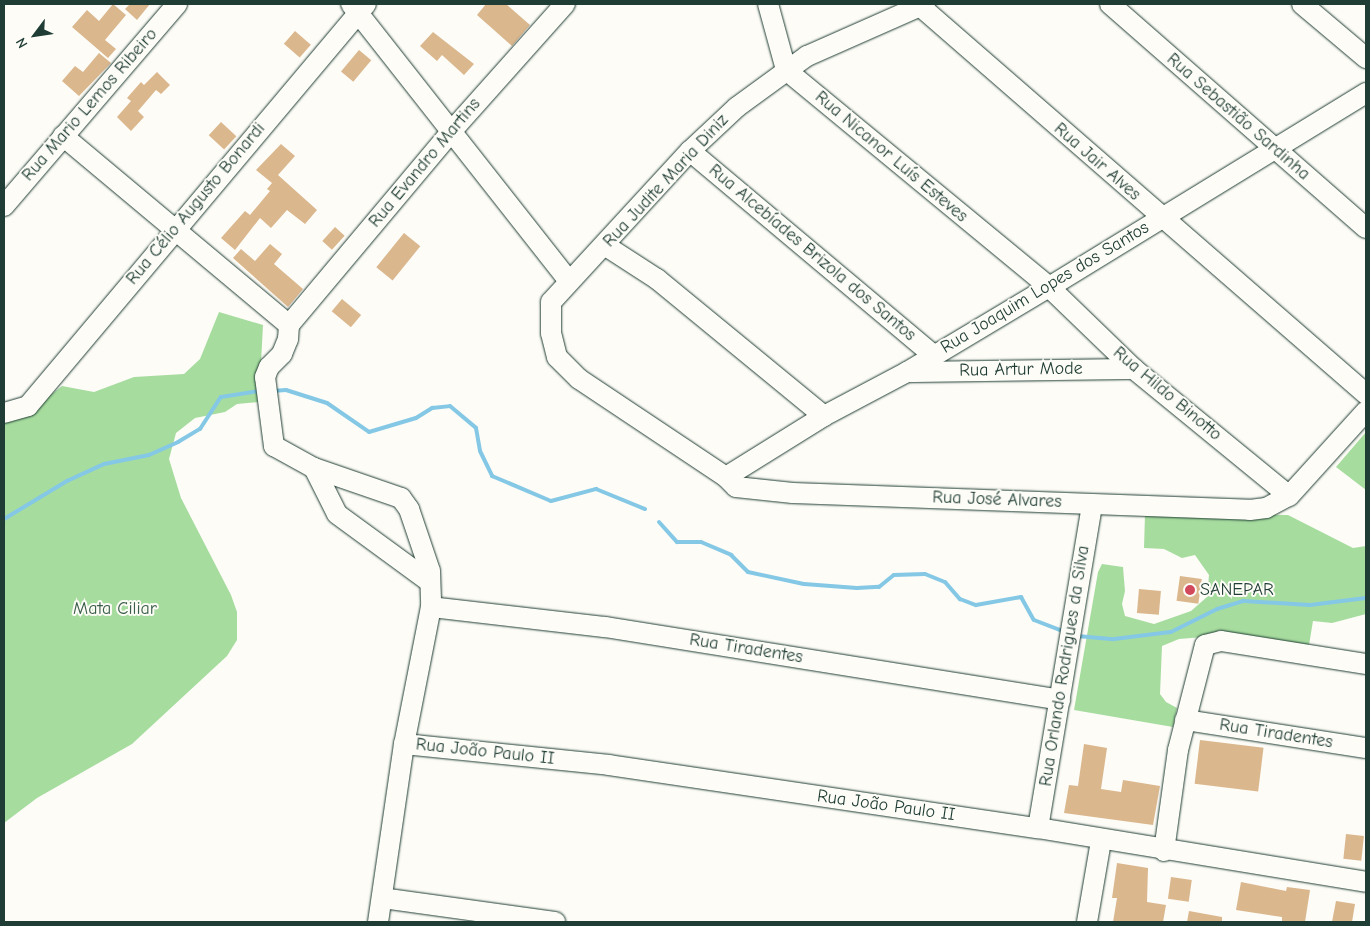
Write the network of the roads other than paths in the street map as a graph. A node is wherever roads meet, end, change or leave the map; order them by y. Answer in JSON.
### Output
{"nodes":[{"id":1,"x":177,"y":4,"type":"edge"},
{"id":2,"x":565,"y":4,"type":"edge"},
{"id":3,"x":768,"y":4,"type":"edge"},
{"id":4,"x":1110,"y":4,"type":"edge"},
{"id":5,"x":1302,"y":4,"type":"edge"},
{"id":6,"x":922,"y":5,"type":"edge"},
{"id":7,"x":358,"y":7,"type":"edge"},
{"id":8,"x":1366,"y":58,"type":"edge"},
{"id":9,"x":786,"y":70,"type":"junction"},
{"id":10,"x":1366,"y":93,"type":"edge"},
{"id":11,"x":450,"y":133,"type":"junction"},
{"id":12,"x":62,"y":136,"type":"junction"},
{"id":13,"x":1272,"y":149,"type":"junction"},
{"id":14,"x":690,"y":151,"type":"junction"},
{"id":15,"x":4,"y":206,"type":"edge"},
{"id":16,"x":1161,"y":219,"type":"junction"},
{"id":17,"x":1366,"y":228,"type":"edge"},
{"id":18,"x":173,"y":231,"type":"junction"},
{"id":19,"x":606,"y":246,"type":"junction"},
{"id":20,"x":568,"y":280,"type":"junction"},
{"id":21,"x":1049,"y":287,"type":"junction"},
{"id":22,"x":289,"y":325,"type":"junction"},
{"id":23,"x":933,"y":355,"type":"junction"},
{"id":24,"x":1134,"y":369,"type":"junction"},
{"id":25,"x":907,"y":372,"type":"junction"},
{"id":26,"x":1366,"y":394,"type":"edge"},
{"id":27,"x":1366,"y":411,"type":"edge"},
{"id":28,"x":4,"y":412,"type":"edge"},
{"id":29,"x":824,"y":416,"type":"junction"},
{"id":30,"x":314,"y":468,"type":"junction"},
{"id":31,"x":728,"y":480,"type":"junction"},
{"id":32,"x":1289,"y":496,"type":"junction"},
{"id":33,"x":1092,"y":504,"type":"junction"},
{"id":34,"x":430,"y":582,"type":"junction"},
{"id":35,"x":430,"y":607,"type":"junction"},
{"id":36,"x":1366,"y":664,"type":"edge"},
{"id":37,"x":1060,"y":700,"type":"junction"},
{"id":38,"x":1185,"y":720,"type":"junction"},
{"id":39,"x":404,"y":744,"type":"junction"},
{"id":40,"x":1366,"y":748,"type":"edge"},
{"id":41,"x":1038,"y":828,"type":"junction"},
{"id":42,"x":1101,"y":841,"type":"junction"},
{"id":43,"x":1164,"y":851,"type":"junction"},
{"id":44,"x":1366,"y":882,"type":"edge"},
{"id":45,"x":382,"y":898,"type":"junction"},
{"id":46,"x":378,"y":922,"type":"edge"},
{"id":47,"x":555,"y":922,"type":"edge"},
{"id":48,"x":1087,"y":922,"type":"edge"}],
"edges":[{"from":1,"to":12,"type":"street","name":"Rua Mario Lemos Ribeiro"},
{"from":2,"to":11,"type":"street","name":"Rua Evandro Martins"},
{"from":3,"to":9,"type":"street"},
{"from":4,"to":13,"type":"street","name":"Rua Sebastião Sardinha"},
{"from":5,"to":8,"type":"street"},
{"from":6,"to":9,"type":"street","name":"Rua Judite Maria Diniz"},
{"from":6,"to":16,"type":"street","name":"Rua Jair Alves"},
{"from":7,"to":11,"type":"street"},
{"from":7,"to":18,"type":"street","name":"Rua Célio Augusto Bonardi"},
{"from":9,"to":14,"type":"street","name":"Rua Judite Maria Diniz"},
{"from":9,"to":21,"type":"street","name":"Rua Nicanor Luís Esteves"},
{"from":10,"to":13,"type":"street","name":"Rua Joaquim Lopes dos Santos"},
{"from":11,"to":20,"type":"street"},
{"from":11,"to":22,"type":"street","name":"Rua Evandro Martins"},
{"from":12,"to":15,"type":"street","name":"Rua Mario Lemos Ribeiro"},
{"from":12,"to":18,"type":"street"},
{"from":13,"to":16,"type":"street","name":"Rua Joaquim Lopes dos Santos"},
{"from":13,"to":17,"type":"street","name":"Rua Sebastião Sardinha"},
{"from":14,"to":19,"type":"street","name":"Rua Judite Maria Diniz"},
{"from":14,"to":23,"type":"street","name":"Rua Alcebíades Brizola dos Santos"},
{"from":16,"to":21,"type":"street","name":"Rua Joaquim Lopes dos Santos"},
{"from":16,"to":26,"type":"street","name":"Rua Jair Alves"},
{"from":18,"to":22,"type":"street"},
{"from":18,"to":28,"type":"street","name":"Rua Célio Augusto Bonardi"},
{"from":19,"to":20,"type":"street","name":"Rua Judite Maria Diniz"},
{"from":19,"to":29,"type":"street"},
{"from":20,"to":31,"type":"street","name":"Rua Judite Maria Diniz"},
{"from":21,"to":23,"type":"street","name":"Rua Joaquim Lopes dos Santos"},
{"from":21,"to":24,"type":"street","name":"Rua Hildo Binotto"},
{"from":22,"to":30,"type":"street"},
{"from":23,"to":25,"type":"street","name":"Rua Joaquim Lopes dos Santos"},
{"from":24,"to":25,"type":"street","name":"Rua Artur Mode"},
{"from":24,"to":32,"type":"street","name":"Rua Hildo Binotto"},
{"from":25,"to":29,"type":"street","name":"Rua Joaquim Lopes dos Santos"},
{"from":27,"to":32,"type":"street"},
{"from":29,"to":31,"type":"street","name":"Rua Joaquim Lopes dos Santos"},
{"from":30,"to":34,"type":"street"},
{"from":30,"to":34,"type":"street"},
{"from":31,"to":33,"type":"street","name":"Rua José Alvares"},
{"from":32,"to":33,"type":"street","name":"Rua José Alvares"},
{"from":33,"to":37,"type":"street","name":"Rua Orlando Rodrigues da Silva"},
{"from":34,"to":35,"type":"street"},
{"from":35,"to":37,"type":"street","name":"Rua Tiradentes"},
{"from":35,"to":39,"type":"street"},
{"from":36,"to":38,"type":"street"},
{"from":37,"to":41,"type":"street","name":"Rua Orlando Rodrigues da Silva"},
{"from":38,"to":40,"type":"street","name":"Rua Tiradentes"},
{"from":38,"to":43,"type":"street"},
{"from":39,"to":41,"type":"street","name":"Rua João Paulo II"},
{"from":39,"to":45,"type":"street"},
{"from":41,"to":42,"type":"street","name":"Rua João Paulo II"},
{"from":42,"to":43,"type":"street","name":"Rua João Paulo II"},
{"from":42,"to":48,"type":"street"},
{"from":43,"to":44,"type":"street","name":"Rua João Paulo II"},
{"from":45,"to":46,"type":"street"},
{"from":45,"to":47,"type":"street"}]}
